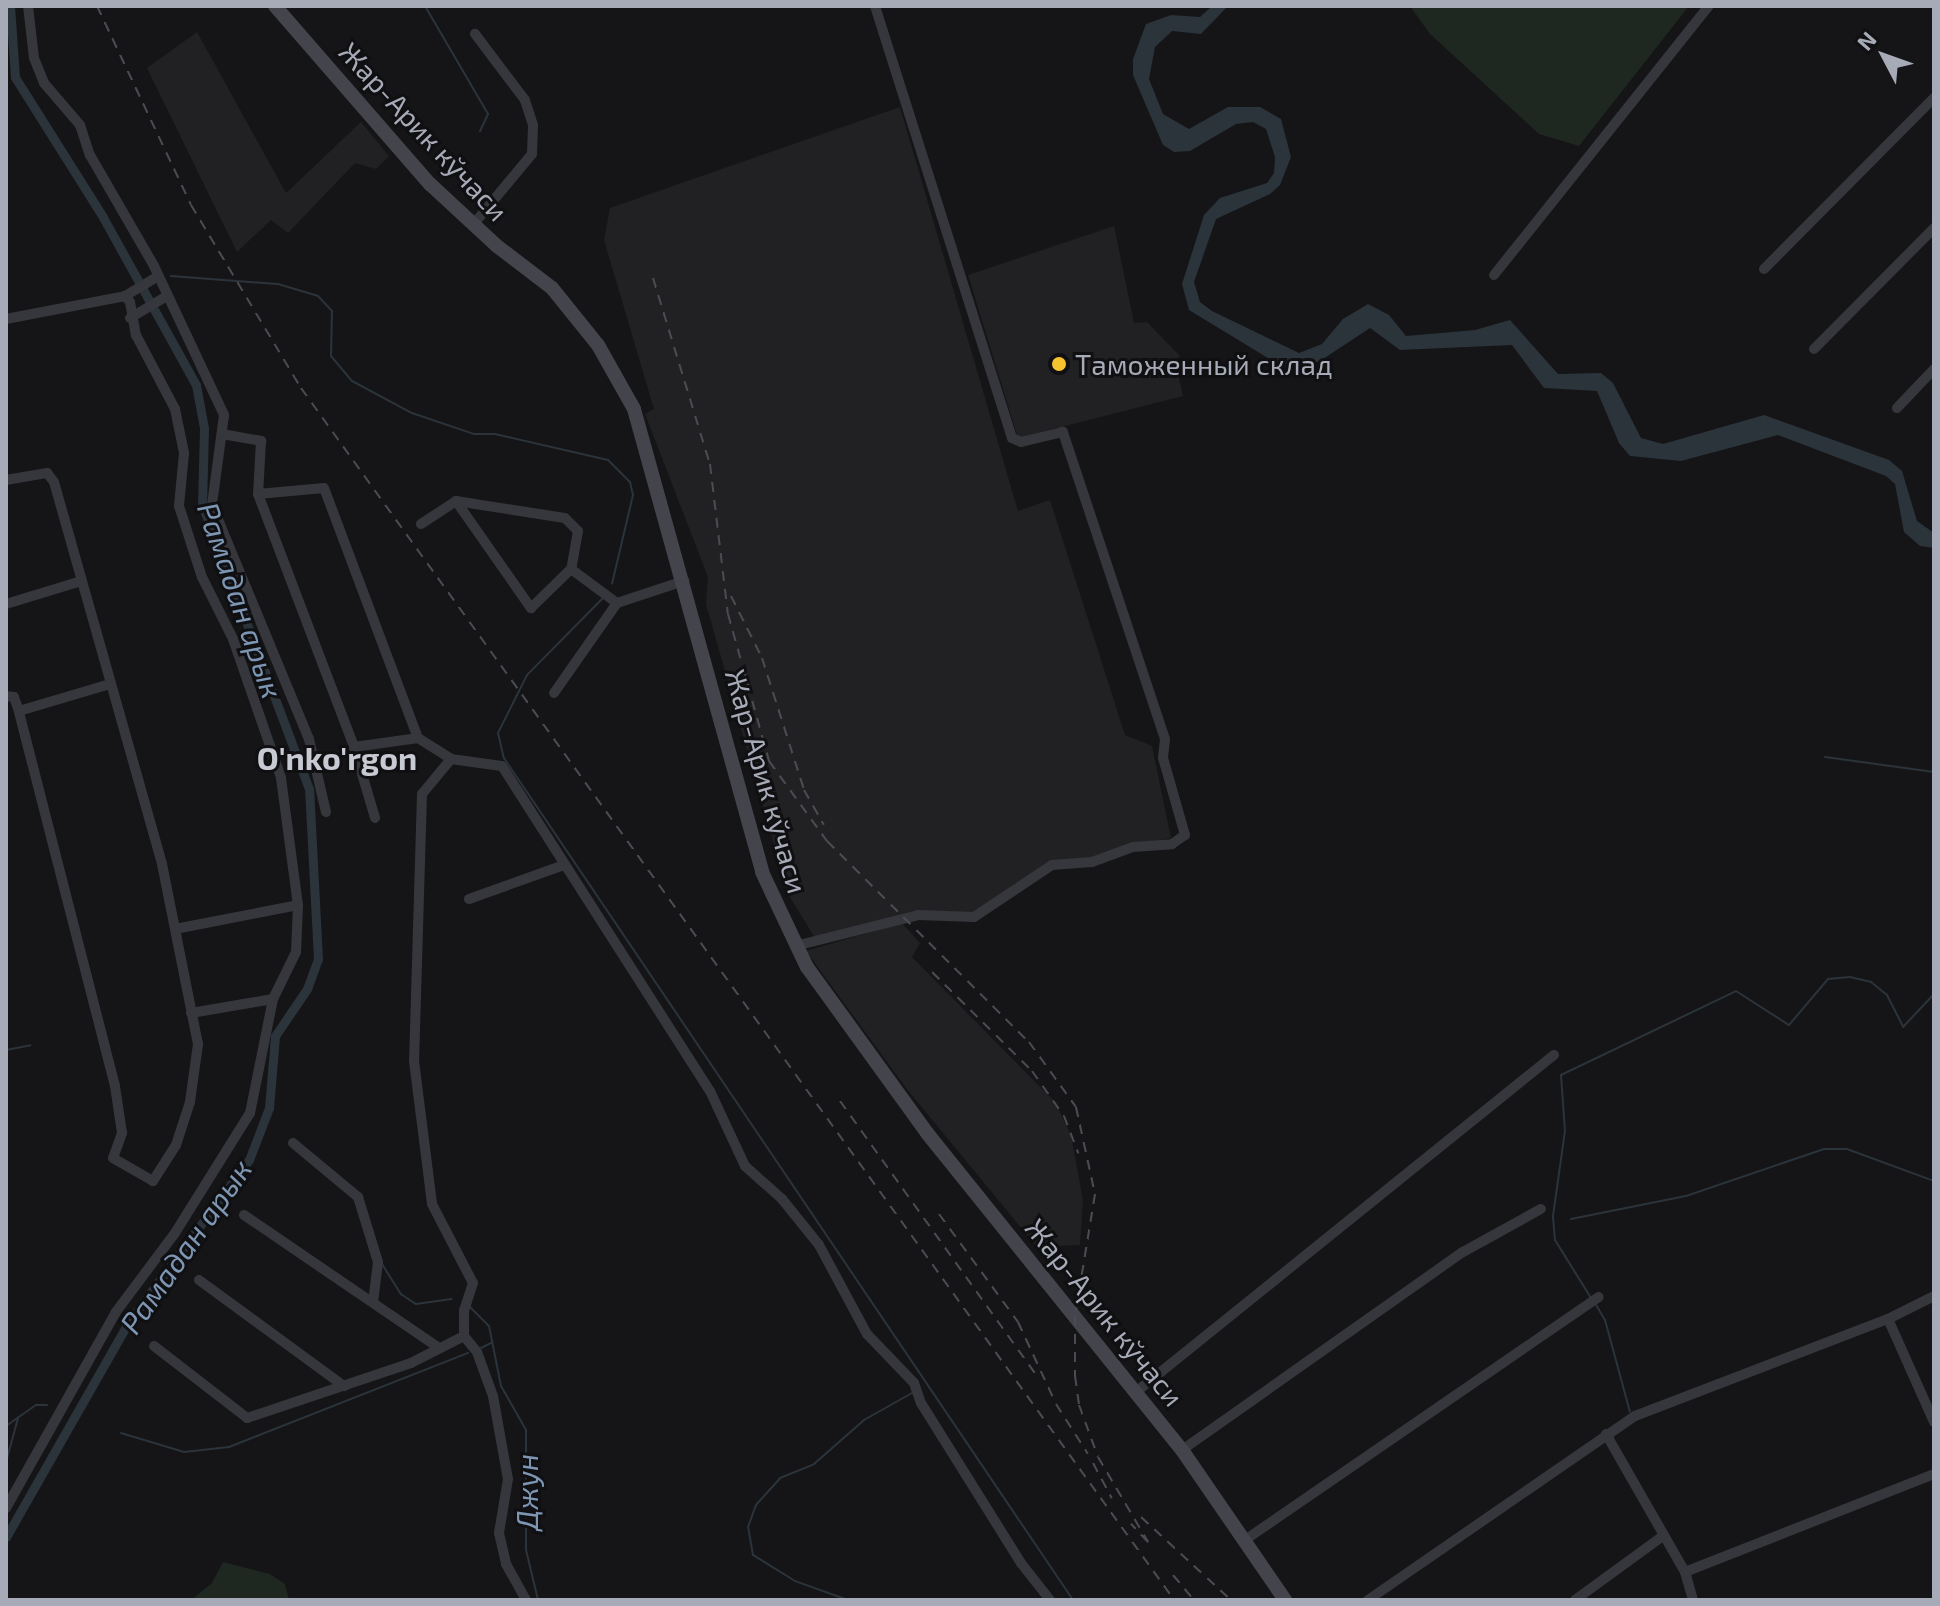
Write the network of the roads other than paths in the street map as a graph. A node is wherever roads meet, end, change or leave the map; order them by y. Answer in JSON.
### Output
{"nodes":[{"id":1,"x":28,"y":6,"type":"edge"},
{"id":2,"x":275,"y":6,"type":"edge"},
{"id":3,"x":875,"y":6,"type":"edge"},
{"id":4,"x":1709,"y":6,"type":"edge"},
{"id":5,"x":475,"y":34,"type":"dead end"},
{"id":6,"x":1934,"y":98,"type":"edge"},
{"id":7,"x":473,"y":225,"type":"junction"},
{"id":8,"x":1934,"y":228,"type":"edge"},
{"id":9,"x":1764,"y":269,"type":"dead end"},
{"id":10,"x":1494,"y":275,"type":"dead end"},
{"id":11,"x":158,"y":276,"type":"junction"},
{"id":12,"x":125,"y":296,"type":"junction"},
{"id":13,"x":167,"y":296,"type":"junction"},
{"id":14,"x":130,"y":318,"type":"junction"},
{"id":15,"x":6,"y":319,"type":"edge"},
{"id":16,"x":1814,"y":349,"type":"dead end"},
{"id":17,"x":1934,"y":369,"type":"edge"},
{"id":18,"x":1897,"y":408,"type":"dead end"},
{"id":19,"x":222,"y":434,"type":"junction"},
{"id":20,"x":6,"y":480,"type":"edge"},
{"id":21,"x":258,"y":494,"type":"junction"},
{"id":22,"x":456,"y":501,"type":"junction"},
{"id":23,"x":421,"y":524,"type":"dead end"},
{"id":24,"x":571,"y":569,"type":"junction"},
{"id":25,"x":81,"y":581,"type":"junction"},
{"id":26,"x":684,"y":581,"type":"junction"},
{"id":27,"x":617,"y":603,"type":"junction"},
{"id":28,"x":6,"y":604,"type":"edge"},
{"id":29,"x":110,"y":684,"type":"junction"},
{"id":30,"x":554,"y":693,"type":"dead end"},
{"id":31,"x":6,"y":696,"type":"edge"},
{"id":32,"x":19,"y":711,"type":"junction"},
{"id":33,"x":418,"y":738,"type":"junction"},
{"id":34,"x":354,"y":747,"type":"junction"},
{"id":35,"x":451,"y":759,"type":"junction"},
{"id":36,"x":326,"y":812,"type":"dead end"},
{"id":37,"x":375,"y":818,"type":"dead end"},
{"id":38,"x":564,"y":865,"type":"junction"},
{"id":39,"x":469,"y":899,"type":"dead end"},
{"id":40,"x":298,"y":905,"type":"junction"},
{"id":41,"x":175,"y":929,"type":"junction"},
{"id":42,"x":795,"y":946,"type":"junction"},
{"id":43,"x":273,"y":999,"type":"junction"},
{"id":44,"x":191,"y":1013,"type":"junction"},
{"id":45,"x":1554,"y":1055,"type":"dead end"},
{"id":46,"x":293,"y":1143,"type":"dead end"},
{"id":47,"x":1541,"y":1209,"type":"dead end"},
{"id":48,"x":244,"y":1215,"type":"dead end"},
{"id":49,"x":199,"y":1280,"type":"dead end"},
{"id":50,"x":1934,"y":1296,"type":"edge"},
{"id":51,"x":1598,"y":1297,"type":"dead end"},
{"id":52,"x":373,"y":1300,"type":"junction"},
{"id":53,"x":1888,"y":1319,"type":"junction"},
{"id":54,"x":464,"y":1336,"type":"junction"},
{"id":55,"x":154,"y":1346,"type":"dead end"},
{"id":56,"x":439,"y":1348,"type":"junction"},
{"id":57,"x":344,"y":1386,"type":"junction"},
{"id":58,"x":1136,"y":1392,"type":"junction"},
{"id":59,"x":1934,"y":1422,"type":"edge"},
{"id":60,"x":1606,"y":1434,"type":"junction"},
{"id":61,"x":1182,"y":1450,"type":"junction"},
{"id":62,"x":1934,"y":1474,"type":"edge"},
{"id":63,"x":6,"y":1508,"type":"edge"},
{"id":64,"x":1664,"y":1535,"type":"junction"},
{"id":65,"x":1245,"y":1540,"type":"junction"},
{"id":66,"x":1685,"y":1572,"type":"junction"},
{"id":67,"x":526,"y":1600,"type":"edge"},
{"id":68,"x":1050,"y":1600,"type":"edge"},
{"id":69,"x":1285,"y":1600,"type":"edge"},
{"id":70,"x":1368,"y":1600,"type":"edge"},
{"id":71,"x":1575,"y":1600,"type":"edge"},
{"id":72,"x":1693,"y":1600,"type":"edge"}],
"edges":[{"from":1,"to":11,"type":"street"},
{"from":2,"to":7,"type":"main road","name":"Жар-Арик кўчаси"},
{"from":3,"to":42,"type":"street"},
{"from":4,"to":10,"type":"street"},
{"from":5,"to":7,"type":"street"},
{"from":6,"to":9,"type":"street"},
{"from":7,"to":26,"type":"main road","name":"Жар-Арик кўчаси"},
{"from":8,"to":16,"type":"street"},
{"from":11,"to":12,"type":"street"},
{"from":11,"to":13,"type":"street"},
{"from":12,"to":14,"type":"street"},
{"from":12,"to":15,"type":"street"},
{"from":13,"to":14,"type":"street"},
{"from":13,"to":19,"type":"street"},
{"from":14,"to":40,"type":"street"},
{"from":17,"to":18,"type":"street"},
{"from":19,"to":21,"type":"street"},
{"from":19,"to":36,"type":"street"},
{"from":20,"to":25,"type":"street"},
{"from":21,"to":33,"type":"street"},
{"from":21,"to":34,"type":"street"},
{"from":22,"to":23,"type":"street"},
{"from":22,"to":24,"type":"street"},
{"from":22,"to":24,"type":"street"},
{"from":24,"to":27,"type":"street"},
{"from":25,"to":28,"type":"street"},
{"from":25,"to":29,"type":"street"},
{"from":26,"to":27,"type":"street"},
{"from":26,"to":42,"type":"main road","name":"Жар-Арик кўчаси"},
{"from":27,"to":30,"type":"street"},
{"from":29,"to":32,"type":"street"},
{"from":29,"to":41,"type":"street"},
{"from":31,"to":32,"type":"street"},
{"from":32,"to":44,"type":"street"},
{"from":33,"to":34,"type":"street"},
{"from":33,"to":35,"type":"street"},
{"from":34,"to":37,"type":"street"},
{"from":35,"to":38,"type":"street"},
{"from":35,"to":54,"type":"street"},
{"from":38,"to":39,"type":"street"},
{"from":38,"to":68,"type":"street"},
{"from":40,"to":41,"type":"street"},
{"from":40,"to":43,"type":"street"},
{"from":41,"to":44,"type":"street"},
{"from":42,"to":58,"type":"main road","name":"Жар-Арик кўчаси"},
{"from":43,"to":44,"type":"street"},
{"from":43,"to":63,"type":"street"},
{"from":45,"to":58,"type":"street"},
{"from":46,"to":52,"type":"street"},
{"from":47,"to":61,"type":"street"},
{"from":48,"to":52,"type":"street"},
{"from":49,"to":57,"type":"street"},
{"from":50,"to":53,"type":"street"},
{"from":51,"to":65,"type":"street"},
{"from":52,"to":56,"type":"street"},
{"from":53,"to":59,"type":"street"},
{"from":53,"to":60,"type":"street"},
{"from":54,"to":56,"type":"street"},
{"from":54,"to":67,"type":"street"},
{"from":55,"to":57,"type":"street"},
{"from":56,"to":57,"type":"street"},
{"from":58,"to":61,"type":"main road","name":"Жар-Арик кўчаси"},
{"from":60,"to":64,"type":"street"},
{"from":60,"to":70,"type":"street"},
{"from":61,"to":65,"type":"main road","name":"Жар-Арик кўчаси"},
{"from":62,"to":66,"type":"street"},
{"from":64,"to":66,"type":"street"},
{"from":64,"to":71,"type":"street"},
{"from":65,"to":69,"type":"main road","name":"Жар-Арик кўчаси"},
{"from":66,"to":72,"type":"street"}]}
